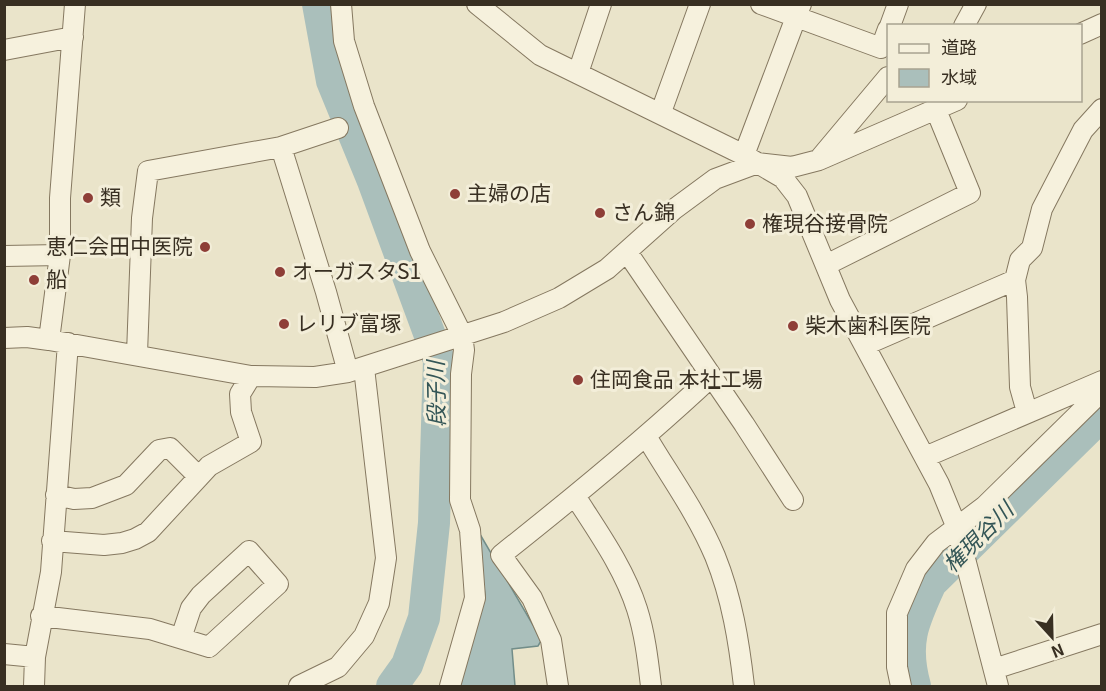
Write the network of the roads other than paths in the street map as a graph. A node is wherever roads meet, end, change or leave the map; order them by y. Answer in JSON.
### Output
{"nodes":[{"id":1,"x":75,"y":4,"type":"edge"},
{"id":2,"x":341,"y":4,"type":"edge"},
{"id":3,"x":477,"y":4,"type":"edge"},
{"id":4,"x":601,"y":4,"type":"edge"},
{"id":5,"x":700,"y":4,"type":"edge"},
{"id":6,"x":761,"y":4,"type":"edge"},
{"id":7,"x":898,"y":4,"type":"edge"},
{"id":8,"x":976,"y":4,"type":"edge"},
{"id":9,"x":799,"y":10,"type":"edge"},
{"id":10,"x":496,"y":11,"type":"edge"},
{"id":11,"x":890,"y":24,"type":"edge"},
{"id":12,"x":965,"y":24,"type":"edge"},
{"id":13,"x":1101,"y":24,"type":"edge"},
{"id":14,"x":887,"y":32,"type":"edge"},
{"id":15,"x":1082,"y":33,"type":"edge"},
{"id":16,"x":73,"y":37,"type":"junction"},
{"id":17,"x":4,"y":50,"type":"edge"},
{"id":18,"x":578,"y":73,"type":"junction"},
{"id":19,"x":887,"y":78,"type":"edge"},
{"id":20,"x":953,"y":102,"type":"edge"},
{"id":21,"x":1101,"y":109,"type":"edge"},
{"id":22,"x":936,"y":110,"type":"junction"},
{"id":23,"x":660,"y":112,"type":"junction"},
{"id":24,"x":338,"y":128,"type":"dead end"},
{"id":25,"x":280,"y":147,"type":"junction"},
{"id":26,"x":751,"y":159,"type":"junction"},
{"id":27,"x":819,"y":160,"type":"junction"},
{"id":28,"x":627,"y":252,"type":"junction"},
{"id":29,"x":60,"y":255,"type":"junction"},
{"id":30,"x":4,"y":256,"type":"edge"},
{"id":31,"x":826,"y":265,"type":"junction"},
{"id":32,"x":1015,"y":280,"type":"junction"},
{"id":33,"x":457,"y":337,"type":"junction"},
{"id":34,"x":4,"y":338,"type":"edge"},
{"id":35,"x":59,"y":342,"type":"junction"},
{"id":36,"x":864,"y":345,"type":"junction"},
{"id":37,"x":137,"y":354,"type":"junction"},
{"id":38,"x":356,"y":370,"type":"junction"},
{"id":39,"x":251,"y":376,"type":"junction"},
{"id":40,"x":711,"y":377,"type":"junction"},
{"id":41,"x":1101,"y":381,"type":"edge"},
{"id":42,"x":1101,"y":391,"type":"edge"},
{"id":43,"x":1028,"y":412,"type":"junction"},
{"id":44,"x":646,"y":436,"type":"junction"},
{"id":45,"x":925,"y":458,"type":"junction"},
{"id":46,"x":199,"y":477,"type":"junction"},
{"id":47,"x":56,"y":495,"type":"junction"},
{"id":48,"x":575,"y":496,"type":"junction"},
{"id":49,"x":793,"y":500,"type":"dead end"},
{"id":50,"x":957,"y":528,"type":"junction"},
{"id":51,"x":52,"y":541,"type":"junction"},
{"id":52,"x":41,"y":616,"type":"junction"},
{"id":53,"x":1101,"y":634,"type":"edge"},
{"id":54,"x":181,"y":638,"type":"junction"},
{"id":55,"x":4,"y":654,"type":"edge"},
{"id":56,"x":35,"y":657,"type":"junction"},
{"id":57,"x":996,"y":678,"type":"edge"},
{"id":58,"x":34,"y":687,"type":"edge"},
{"id":59,"x":299,"y":687,"type":"edge"},
{"id":60,"x":450,"y":687,"type":"edge"},
{"id":61,"x":558,"y":687,"type":"edge"},
{"id":62,"x":651,"y":687,"type":"edge"},
{"id":63,"x":744,"y":687,"type":"edge"},
{"id":64,"x":901,"y":687,"type":"edge"}],
"edges":[{"from":1,"to":16,"type":"street"},
{"from":2,"to":33,"type":"street"},
{"from":3,"to":10,"type":"street"},
{"from":4,"to":18,"type":"street"},
{"from":5,"to":23,"type":"street"},
{"from":6,"to":9,"type":"street"},
{"from":7,"to":11,"type":"street"},
{"from":8,"to":12,"type":"street"},
{"from":9,"to":14,"type":"street"},
{"from":9,"to":26,"type":"street"},
{"from":10,"to":18,"type":"street"},
{"from":13,"to":15,"type":"street"},
{"from":16,"to":17,"type":"street"},
{"from":16,"to":29,"type":"street"},
{"from":18,"to":23,"type":"street"},
{"from":19,"to":27,"type":"street"},
{"from":20,"to":22,"type":"street"},
{"from":21,"to":32,"type":"street"},
{"from":22,"to":27,"type":"street"},
{"from":22,"to":31,"type":"street"},
{"from":23,"to":26,"type":"street"},
{"from":24,"to":25,"type":"street"},
{"from":25,"to":37,"type":"street"},
{"from":25,"to":38,"type":"street"},
{"from":26,"to":27,"type":"street"},
{"from":26,"to":28,"type":"street"},
{"from":26,"to":31,"type":"street"},
{"from":28,"to":33,"type":"street"},
{"from":28,"to":40,"type":"street"},
{"from":29,"to":30,"type":"street"},
{"from":29,"to":35,"type":"street"},
{"from":31,"to":36,"type":"street"},
{"from":32,"to":36,"type":"street"},
{"from":32,"to":43,"type":"street"},
{"from":33,"to":38,"type":"street"},
{"from":33,"to":60,"type":"street"},
{"from":34,"to":35,"type":"street"},
{"from":35,"to":37,"type":"street"},
{"from":35,"to":47,"type":"street"},
{"from":36,"to":45,"type":"street"},
{"from":37,"to":39,"type":"street"},
{"from":38,"to":39,"type":"street"},
{"from":38,"to":59,"type":"street"},
{"from":39,"to":46,"type":"street"},
{"from":40,"to":44,"type":"street"},
{"from":40,"to":49,"type":"street"},
{"from":41,"to":43,"type":"street"},
{"from":42,"to":50,"type":"street"},
{"from":43,"to":45,"type":"street"},
{"from":44,"to":48,"type":"street"},
{"from":44,"to":63,"type":"street"},
{"from":45,"to":50,"type":"street"},
{"from":46,"to":47,"type":"street"},
{"from":46,"to":51,"type":"street"},
{"from":47,"to":51,"type":"street"},
{"from":48,"to":61,"type":"street"},
{"from":48,"to":62,"type":"street"},
{"from":50,"to":57,"type":"street"},
{"from":50,"to":64,"type":"street"},
{"from":51,"to":52,"type":"street"},
{"from":52,"to":54,"type":"street"},
{"from":52,"to":56,"type":"street"},
{"from":53,"to":57,"type":"street"},
{"from":54,"to":54,"type":"street"},
{"from":55,"to":56,"type":"street"},
{"from":56,"to":58,"type":"street"}]}
